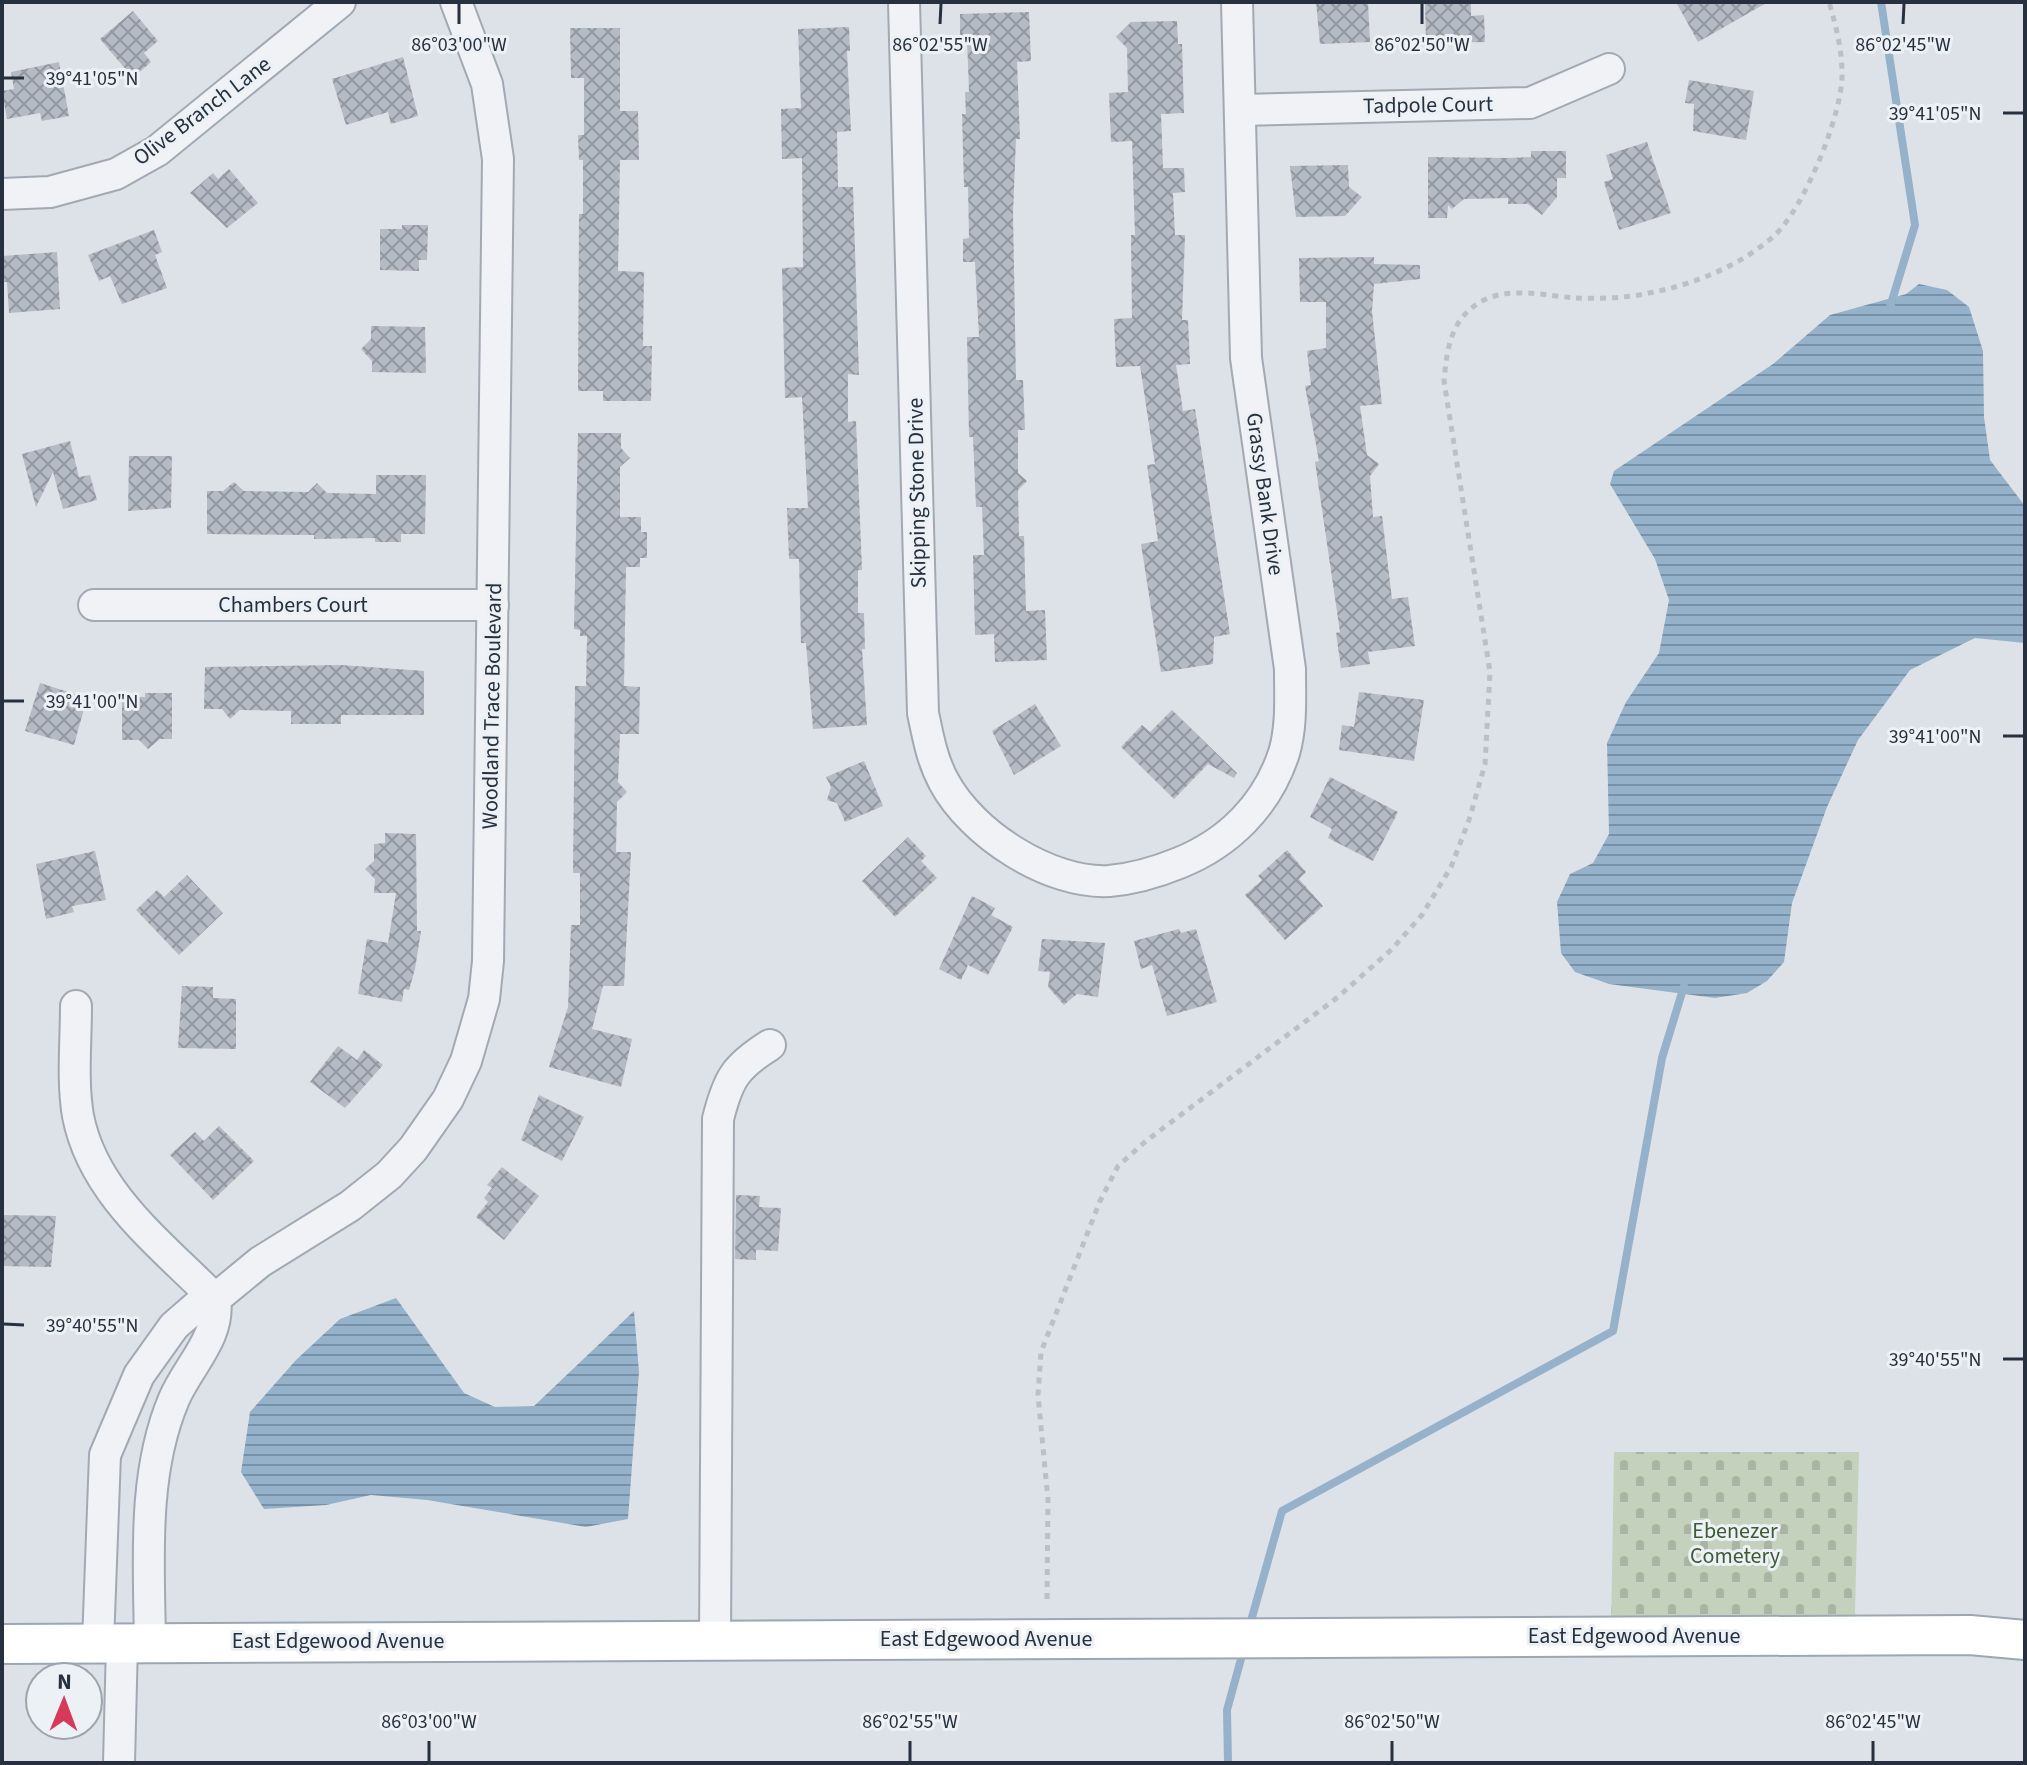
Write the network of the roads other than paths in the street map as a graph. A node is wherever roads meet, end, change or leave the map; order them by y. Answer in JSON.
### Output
{"nodes":[{"id":1,"x":340,"y":2,"type":"edge"},
{"id":2,"x":456,"y":2,"type":"edge"},
{"id":3,"x":904,"y":2,"type":"edge"},
{"id":4,"x":1237,"y":2,"type":"edge"},
{"id":5,"x":1609,"y":69,"type":"dead end"},
{"id":6,"x":1240,"y":110,"type":"junction"},
{"id":7,"x":2,"y":194,"type":"edge"},
{"id":8,"x":94,"y":605,"type":"dead end"},
{"id":9,"x":493,"y":605,"type":"junction"},
{"id":10,"x":1106,"y":881,"type":"joint"},
{"id":11,"x":76,"y":1006,"type":"dead end"},
{"id":12,"x":770,"y":1045,"type":"dead end"},
{"id":13,"x":215,"y":1299,"type":"junction"},
{"id":14,"x":2025,"y":1627,"type":"edge"},
{"id":15,"x":1970,"y":1635,"type":"junction"},
{"id":16,"x":2025,"y":1640,"type":"edge"},
{"id":17,"x":715,"y":1641,"type":"junction"},
{"id":18,"x":123,"y":1643,"type":"junction"},
{"id":19,"x":2,"y":1644,"type":"edge"},
{"id":20,"x":119,"y":1763,"type":"edge"}],
"edges":[{"from":1,"to":7,"type":"street","name":"Olive Branch Lane"},
{"from":2,"to":9,"type":"street","name":"Woodland Trace Boulevard"},
{"from":3,"to":10,"type":"street","name":"Skipping Stone Drive"},
{"from":4,"to":6,"type":"street","name":"Grassy Bank Drive"},
{"from":5,"to":6,"type":"street","name":"Tadpole Court"},
{"from":6,"to":10,"type":"street","name":"Grassy Bank Drive"},
{"from":8,"to":9,"type":"street","name":"Chambers Court"},
{"from":9,"to":13,"type":"street","name":"Woodland Trace Boulevard"},
{"from":11,"to":13,"type":"street"},
{"from":12,"to":17,"type":"street"},
{"from":13,"to":18,"type":"street"},
{"from":13,"to":18,"type":"street","name":"Woodland Trace Boulevard"},
{"from":14,"to":15,"type":"main road","name":"East Edgewood Avenue"},
{"from":15,"to":16,"type":"main road","name":"East Edgewood Avenue"},
{"from":15,"to":17,"type":"main road","name":"East Edgewood Avenue"},
{"from":17,"to":18,"type":"main road","name":"East Edgewood Avenue"},
{"from":18,"to":19,"type":"main road","name":"East Edgewood Avenue"},
{"from":18,"to":20,"type":"street"}]}
